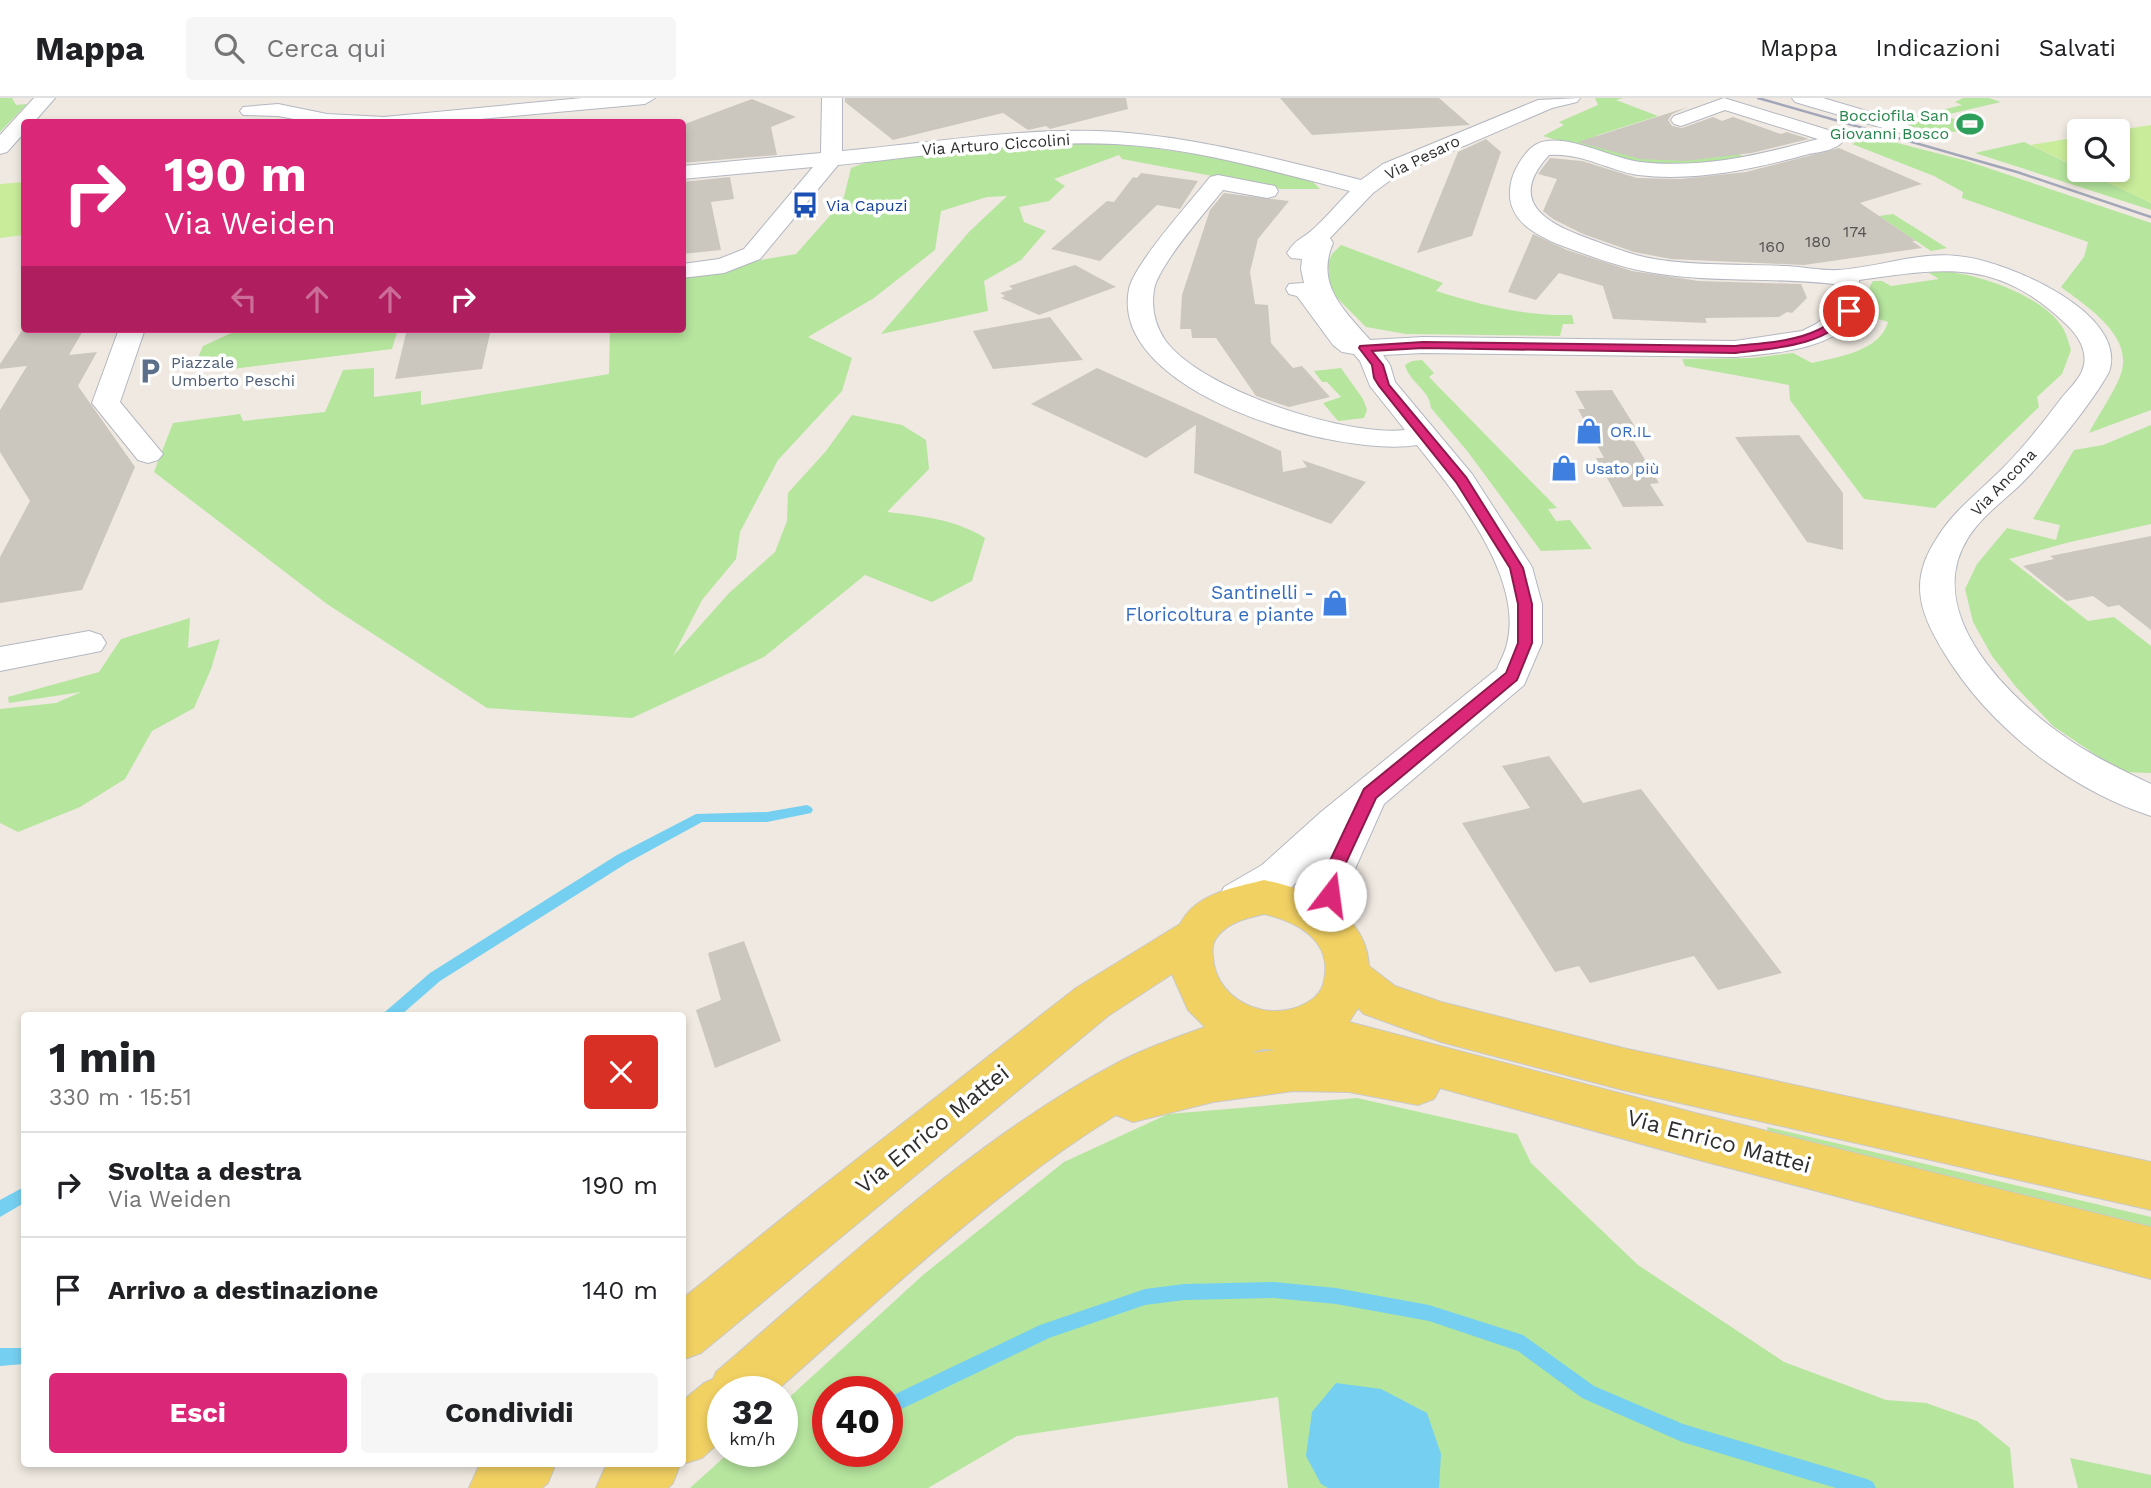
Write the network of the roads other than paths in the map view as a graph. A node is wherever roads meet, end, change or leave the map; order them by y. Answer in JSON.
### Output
{"nodes":[{"id":1,"x":45,"y":98,"type":"edge"},
{"id":2,"x":645,"y":98,"type":"edge"},
{"id":3,"x":832,"y":98,"type":"edge"},
{"id":4,"x":1570,"y":98,"type":"edge"},
{"id":5,"x":1806,"y":98,"type":"edge"},
{"id":6,"x":1547,"y":101,"type":"edge"},
{"id":7,"x":250,"y":111,"type":"edge"},
{"id":8,"x":26,"y":119,"type":"edge"},
{"id":9,"x":322,"y":119,"type":"edge"},
{"id":10,"x":421,"y":119,"type":"edge"},
{"id":11,"x":1681,"y":120,"type":"dead end"},
{"id":12,"x":21,"y":125,"type":"edge"},
{"id":13,"x":1900,"y":127,"type":"dead end"},
{"id":14,"x":0,"y":148,"type":"edge"},
{"id":15,"x":831,"y":159,"type":"junction"},
{"id":16,"x":686,"y":173,"type":"edge"},
{"id":17,"x":1365,"y":188,"type":"junction"},
{"id":18,"x":1267,"y":191,"type":"dead end"},
{"id":19,"x":1317,"y":238,"type":"junction"},
{"id":20,"x":686,"y":271,"type":"edge"},
{"id":21,"x":1849,"y":276,"type":"junction"},
{"id":22,"x":1298,"y":289,"type":"junction"},
{"id":23,"x":131,"y":333,"type":"edge"},
{"id":24,"x":1364,"y":348,"type":"junction"},
{"id":25,"x":1379,"y":378,"type":"junction"},
{"id":26,"x":1424,"y":435,"type":"junction"},
{"id":27,"x":148,"y":454,"type":"dead end"},
{"id":28,"x":89,"y":643,"type":"dead end"},
{"id":29,"x":0,"y":659,"type":"edge"},
{"id":30,"x":1370,"y":794,"type":"junction"},
{"id":31,"x":2151,"y":801,"type":"edge"},
{"id":32,"x":1239,"y":899,"type":"junction"},
{"id":33,"x":1332,"y":929,"type":"junction"},
{"id":34,"x":1193,"y":938,"type":"junction"},
{"id":35,"x":1348,"y":975,"type":"junction"},
{"id":36,"x":1274,"y":1031,"type":"junction"},
{"id":37,"x":1070,"y":1117,"type":"junction"},
{"id":38,"x":1699,"y":1137,"type":"junction"},
{"id":39,"x":2151,"y":1186,"type":"edge"},
{"id":40,"x":2151,"y":1253,"type":"edge"},
{"id":41,"x":686,"y":1331,"type":"edge"},
{"id":42,"x":753,"y":1376,"type":"edge"},
{"id":43,"x":707,"y":1416,"type":"edge"},
{"id":44,"x":686,"y":1434,"type":"edge"},
{"id":45,"x":523,"y":1467,"type":"edge"},
{"id":46,"x":649,"y":1467,"type":"edge"},
{"id":47,"x":498,"y":1488,"type":"edge"},
{"id":48,"x":625,"y":1488,"type":"edge"}],
"edges":[{"from":1,"to":8,"type":"street"},
{"from":2,"to":10,"type":"street"},
{"from":3,"to":15,"type":"street"},
{"from":4,"to":6,"type":"street","name":"Via Pesaro"},
{"from":5,"to":13,"type":"street"},
{"from":6,"to":17,"type":"street","name":"Via Pesaro"},
{"from":7,"to":9,"type":"street"},
{"from":11,"to":21,"type":"street","name":"Via Ancona"},
{"from":12,"to":14,"type":"street"},
{"from":15,"to":16,"type":"street","name":"Via Arturo Ciccolini"},
{"from":15,"to":17,"type":"street","name":"Via Arturo Ciccolini"},
{"from":15,"to":20,"type":"street"},
{"from":17,"to":19,"type":"street","name":"Via Pesaro"},
{"from":18,"to":26,"type":"street"},
{"from":19,"to":22,"type":"street","name":"Via Pesaro"},
{"from":19,"to":24,"type":"street"},
{"from":21,"to":24,"type":"street"},
{"from":21,"to":31,"type":"street","name":"Via Ancona"},
{"from":22,"to":24,"type":"street"},
{"from":22,"to":25,"type":"street"},
{"from":23,"to":27,"type":"street"},
{"from":24,"to":25,"type":"street"},
{"from":25,"to":26,"type":"street"},
{"from":26,"to":30,"type":"street"},
{"from":28,"to":29,"type":"street"},
{"from":30,"to":32,"type":"street"},
{"from":30,"to":33,"type":"street"},
{"from":32,"to":33,"type":"main road"},
{"from":32,"to":34,"type":"main road"},
{"from":33,"to":35,"type":"main road"},
{"from":34,"to":36,"type":"main road"},
{"from":34,"to":41,"type":"main road","name":"Via Enrico Mattei"},
{"from":35,"to":36,"type":"main road"},
{"from":35,"to":39,"type":"main road"},
{"from":36,"to":37,"type":"main road","name":"Via Enrico Mattei"},
{"from":36,"to":38,"type":"main road","name":"Via Enrico Mattei"},
{"from":37,"to":38,"type":"main road"},
{"from":37,"to":42,"type":"main road","name":"Via Enrico Mattei"},
{"from":38,"to":40,"type":"main road","name":"Via Enrico Mattei"},
{"from":43,"to":44,"type":"main road"},
{"from":45,"to":47,"type":"main road"},
{"from":46,"to":48,"type":"main road"}]}
